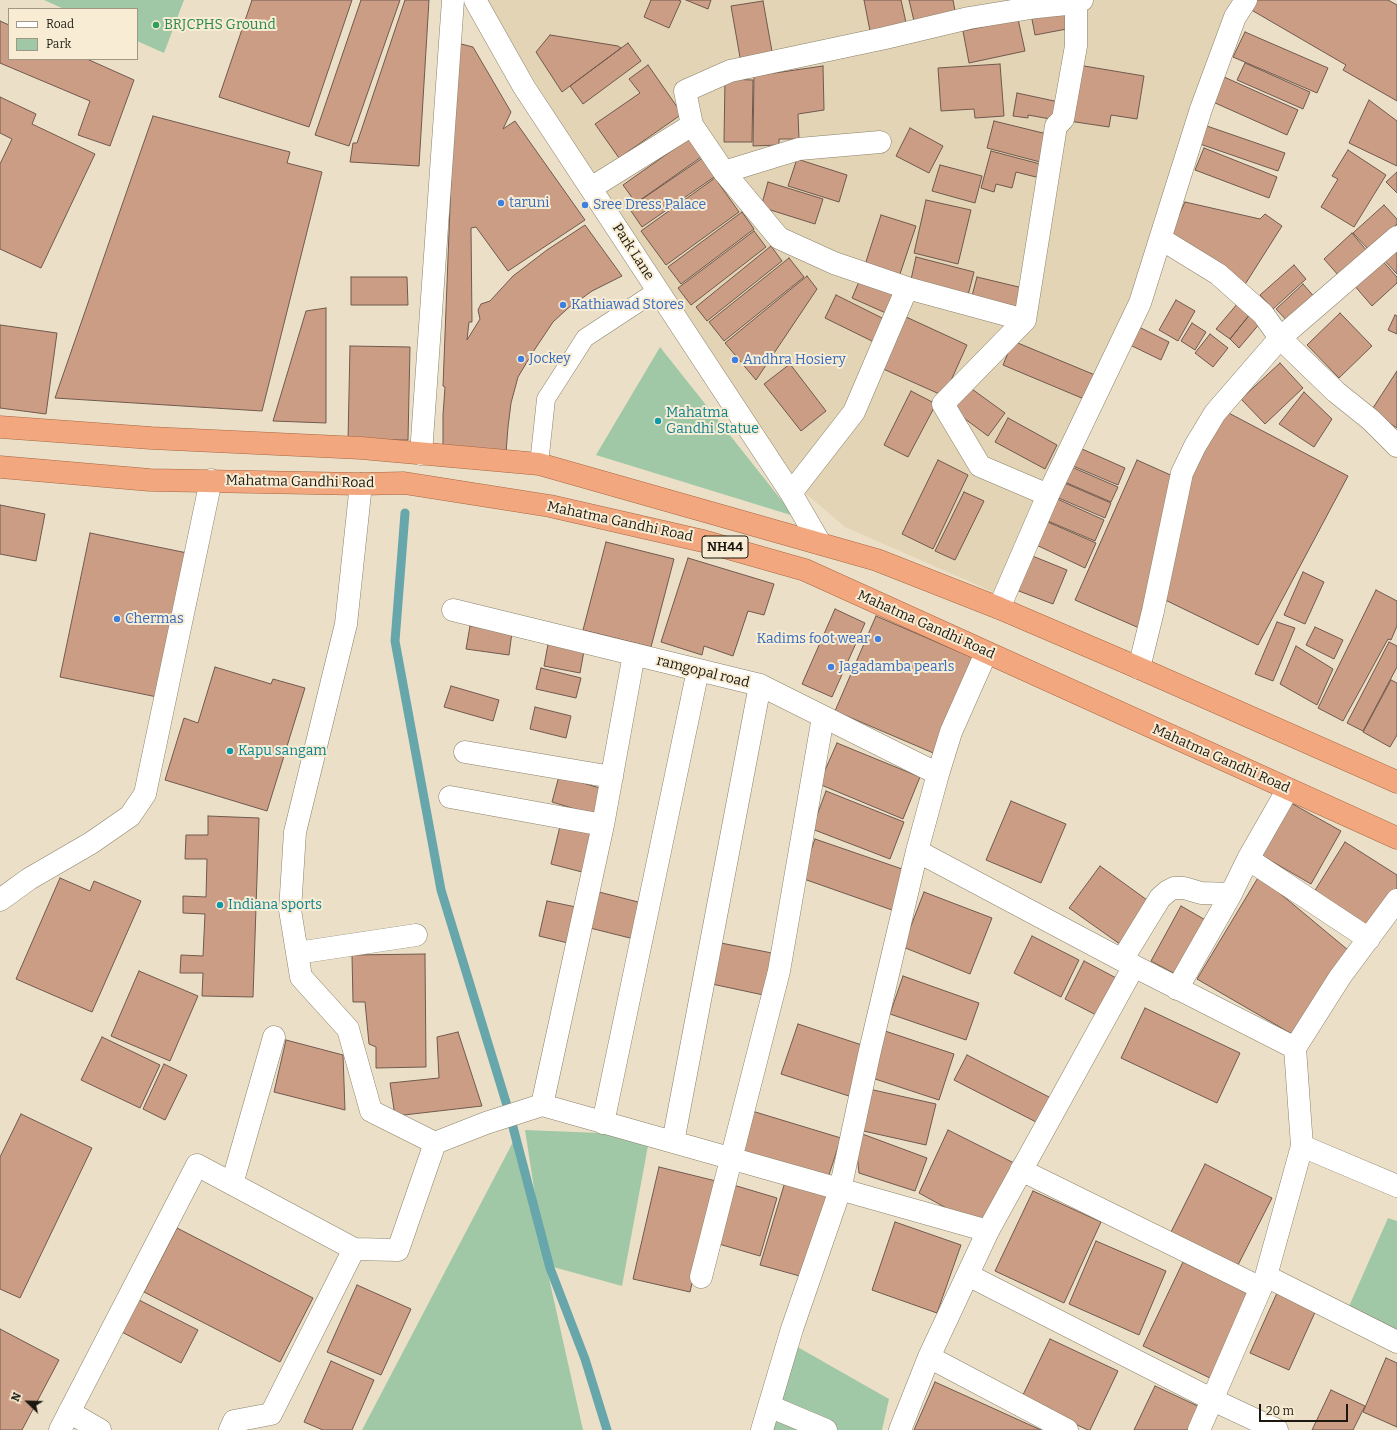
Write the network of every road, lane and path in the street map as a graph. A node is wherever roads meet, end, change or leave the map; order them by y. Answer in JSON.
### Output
{"nodes":[{"id":1,"x":453,"y":0,"type":"edge"},
{"id":2,"x":475,"y":0,"type":"edge"},
{"id":3,"x":1246,"y":0,"type":"edge"},
{"id":4,"x":1079,"y":1,"type":"edge"},
{"id":5,"x":692,"y":125,"type":"junction"},
{"id":6,"x":880,"y":142,"type":"dead end"},
{"id":7,"x":724,"y":172,"type":"junction"},
{"id":8,"x":591,"y":188,"type":"junction"},
{"id":9,"x":1397,"y":237,"type":"edge"},
{"id":10,"x":1161,"y":239,"type":"junction"},
{"id":11,"x":907,"y":288,"type":"junction"},
{"id":12,"x":658,"y":290,"type":"junction"},
{"id":13,"x":1025,"y":320,"type":"junction"},
{"id":14,"x":1280,"y":338,"type":"junction"},
{"id":15,"x":0,"y":427,"type":"edge"},
{"id":16,"x":1397,"y":446,"type":"edge"},
{"id":17,"x":421,"y":454,"type":"junction"},
{"id":18,"x":539,"y":464,"type":"junction"},
{"id":19,"x":0,"y":467,"type":"edge"},
{"id":20,"x":212,"y":480,"type":"junction"},
{"id":21,"x":361,"y":484,"type":"junction"},
{"id":22,"x":791,"y":493,"type":"junction"},
{"id":23,"x":1048,"y":494,"type":"junction"},
{"id":24,"x":820,"y":543,"type":"junction"},
{"id":25,"x":999,"y":608,"type":"junction"},
{"id":26,"x":453,"y":610,"type":"dead end"},
{"id":27,"x":986,"y":653,"type":"junction"},
{"id":28,"x":634,"y":654,"type":"junction"},
{"id":29,"x":1139,"y":668,"type":"junction"},
{"id":30,"x":698,"y":670,"type":"junction"},
{"id":31,"x":760,"y":686,"type":"junction"},
{"id":32,"x":823,"y":717,"type":"junction"},
{"id":33,"x":465,"y":752,"type":"dead end"},
{"id":34,"x":938,"y":774,"type":"junction"},
{"id":35,"x":612,"y":777,"type":"junction"},
{"id":36,"x":1397,"y":782,"type":"edge"},
{"id":37,"x":1288,"y":789,"type":"junction"},
{"id":38,"x":450,"y":797,"type":"dead end"},
{"id":39,"x":603,"y":825,"type":"junction"},
{"id":40,"x":1397,"y":838,"type":"edge"},
{"id":41,"x":917,"y":851,"type":"junction"},
{"id":42,"x":1248,"y":859,"type":"junction"},
{"id":43,"x":1230,"y":894,"type":"junction"},
{"id":44,"x":0,"y":900,"type":"edge"},
{"id":45,"x":1397,"y":900,"type":"edge"},
{"id":46,"x":416,"y":935,"type":"dead end"},
{"id":47,"x":1369,"y":939,"type":"junction"},
{"id":48,"x":297,"y":954,"type":"junction"},
{"id":49,"x":1128,"y":963,"type":"junction"},
{"id":50,"x":1177,"y":989,"type":"junction"},
{"id":51,"x":274,"y":1037,"type":"dead end"},
{"id":52,"x":1295,"y":1048,"type":"junction"},
{"id":53,"x":536,"y":1107,"type":"junction"},
{"id":54,"x":603,"y":1123,"type":"junction"},
{"id":55,"x":673,"y":1142,"type":"junction"},
{"id":56,"x":435,"y":1143,"type":"junction"},
{"id":57,"x":1302,"y":1146,"type":"junction"},
{"id":58,"x":731,"y":1158,"type":"junction"},
{"id":59,"x":1021,"y":1170,"type":"junction"},
{"id":60,"x":232,"y":1184,"type":"junction"},
{"id":61,"x":1397,"y":1186,"type":"edge"},
{"id":62,"x":840,"y":1190,"type":"junction"},
{"id":63,"x":988,"y":1231,"type":"junction"},
{"id":64,"x":354,"y":1249,"type":"junction"},
{"id":65,"x":968,"y":1275,"type":"junction"},
{"id":66,"x":701,"y":1277,"type":"dead end"},
{"id":67,"x":1264,"y":1282,"type":"junction"},
{"id":68,"x":1397,"y":1342,"type":"edge"},
{"id":69,"x":929,"y":1357,"type":"junction"},
{"id":70,"x":1213,"y":1400,"type":"junction"},
{"id":71,"x":769,"y":1406,"type":"junction"},
{"id":72,"x":64,"y":1421,"type":"edge"},
{"id":73,"x":100,"y":1430,"type":"edge"},
{"id":74,"x":230,"y":1430,"type":"edge"},
{"id":75,"x":762,"y":1430,"type":"edge"},
{"id":76,"x":826,"y":1430,"type":"edge"},
{"id":77,"x":900,"y":1430,"type":"edge"},
{"id":78,"x":1067,"y":1430,"type":"edge"},
{"id":79,"x":1199,"y":1430,"type":"edge"},
{"id":80,"x":1277,"y":1430,"type":"edge"}],
"edges":[{"from":1,"to":17,"type":"street"},
{"from":2,"to":8,"type":"street","name":"Park Lane"},
{"from":3,"to":10,"type":"street"},
{"from":4,"to":5,"type":"street"},
{"from":4,"to":13,"type":"street"},
{"from":5,"to":7,"type":"street"},
{"from":5,"to":8,"type":"street"},
{"from":6,"to":7,"type":"street"},
{"from":7,"to":11,"type":"street"},
{"from":8,"to":12,"type":"street","name":"Park Lane"},
{"from":9,"to":14,"type":"street"},
{"from":10,"to":14,"type":"street"},
{"from":10,"to":23,"type":"street"},
{"from":11,"to":13,"type":"street"},
{"from":11,"to":22,"type":"street"},
{"from":12,"to":18,"type":"lane"},
{"from":12,"to":22,"type":"street","name":"Park Lane"},
{"from":13,"to":23,"type":"street"},
{"from":14,"to":16,"type":"street"},
{"from":14,"to":29,"type":"street"},
{"from":15,"to":17,"type":"highway","name":"Mahatma Gandhi Road","number":"NH44"},
{"from":17,"to":18,"type":"highway","name":"Mahatma Gandhi Road","number":"NH44"},
{"from":18,"to":24,"type":"highway","name":"Mahatma Gandhi Road","number":"NH44"},
{"from":19,"to":20,"type":"highway","name":"Mahatma Gandhi Road","number":"NH44"},
{"from":20,"to":21,"type":"highway","name":"Mahatma Gandhi Road","number":"NH44"},
{"from":20,"to":44,"type":"street"},
{"from":21,"to":27,"type":"highway","name":"Mahatma Gandhi Road","number":"NH44"},
{"from":21,"to":48,"type":"street"},
{"from":22,"to":24,"type":"street","name":"Park Lane"},
{"from":23,"to":25,"type":"street"},
{"from":24,"to":25,"type":"highway","name":"Mahatma Gandhi Road","number":"NH44"},
{"from":25,"to":29,"type":"highway","name":"Mahatma Gandhi Road","number":"NH44"},
{"from":26,"to":28,"type":"street","name":"ramgopal road"},
{"from":27,"to":34,"type":"street"},
{"from":27,"to":37,"type":"highway","name":"Mahatma Gandhi Road","number":"NH44"},
{"from":28,"to":30,"type":"street","name":"ramgopal road"},
{"from":28,"to":35,"type":"street"},
{"from":29,"to":36,"type":"highway","name":"Mahatma Gandhi Road","number":"NH44"},
{"from":30,"to":31,"type":"street","name":"ramgopal road"},
{"from":30,"to":54,"type":"street"},
{"from":31,"to":32,"type":"street","name":"ramgopal road"},
{"from":31,"to":55,"type":"street"},
{"from":32,"to":34,"type":"street","name":"ramgopal road"},
{"from":32,"to":58,"type":"street"},
{"from":33,"to":35,"type":"street"},
{"from":34,"to":41,"type":"street"},
{"from":35,"to":39,"type":"street"},
{"from":37,"to":40,"type":"highway","name":"Mahatma Gandhi Road","number":"NH44"},
{"from":37,"to":42,"type":"street"},
{"from":38,"to":39,"type":"street"},
{"from":39,"to":53,"type":"street"},
{"from":41,"to":49,"type":"street"},
{"from":41,"to":62,"type":"street"},
{"from":42,"to":43,"type":"street"},
{"from":42,"to":47,"type":"street"},
{"from":43,"to":49,"type":"street"},
{"from":43,"to":50,"type":"street"},
{"from":45,"to":47,"type":"street"},
{"from":46,"to":48,"type":"street"},
{"from":47,"to":52,"type":"street"},
{"from":48,"to":56,"type":"street"},
{"from":49,"to":50,"type":"street"},
{"from":49,"to":59,"type":"street"},
{"from":50,"to":52,"type":"street"},
{"from":51,"to":60,"type":"street"},
{"from":52,"to":57,"type":"street"},
{"from":53,"to":54,"type":"street"},
{"from":53,"to":56,"type":"street"},
{"from":54,"to":55,"type":"street"},
{"from":55,"to":58,"type":"street"},
{"from":56,"to":64,"type":"street"},
{"from":57,"to":61,"type":"street"},
{"from":57,"to":67,"type":"street"},
{"from":58,"to":62,"type":"street"},
{"from":58,"to":66,"type":"street"},
{"from":59,"to":63,"type":"street"},
{"from":59,"to":67,"type":"street"},
{"from":60,"to":64,"type":"street"},
{"from":60,"to":72,"type":"street"},
{"from":62,"to":63,"type":"street"},
{"from":62,"to":71,"type":"street"},
{"from":63,"to":65,"type":"street"},
{"from":64,"to":74,"type":"street"},
{"from":65,"to":69,"type":"street"},
{"from":65,"to":70,"type":"street"},
{"from":67,"to":68,"type":"street"},
{"from":67,"to":70,"type":"street"},
{"from":69,"to":77,"type":"street"},
{"from":69,"to":78,"type":"street"},
{"from":70,"to":79,"type":"street"},
{"from":70,"to":80,"type":"street"},
{"from":71,"to":75,"type":"street"},
{"from":71,"to":76,"type":"street"},
{"from":72,"to":73,"type":"street"}]}
